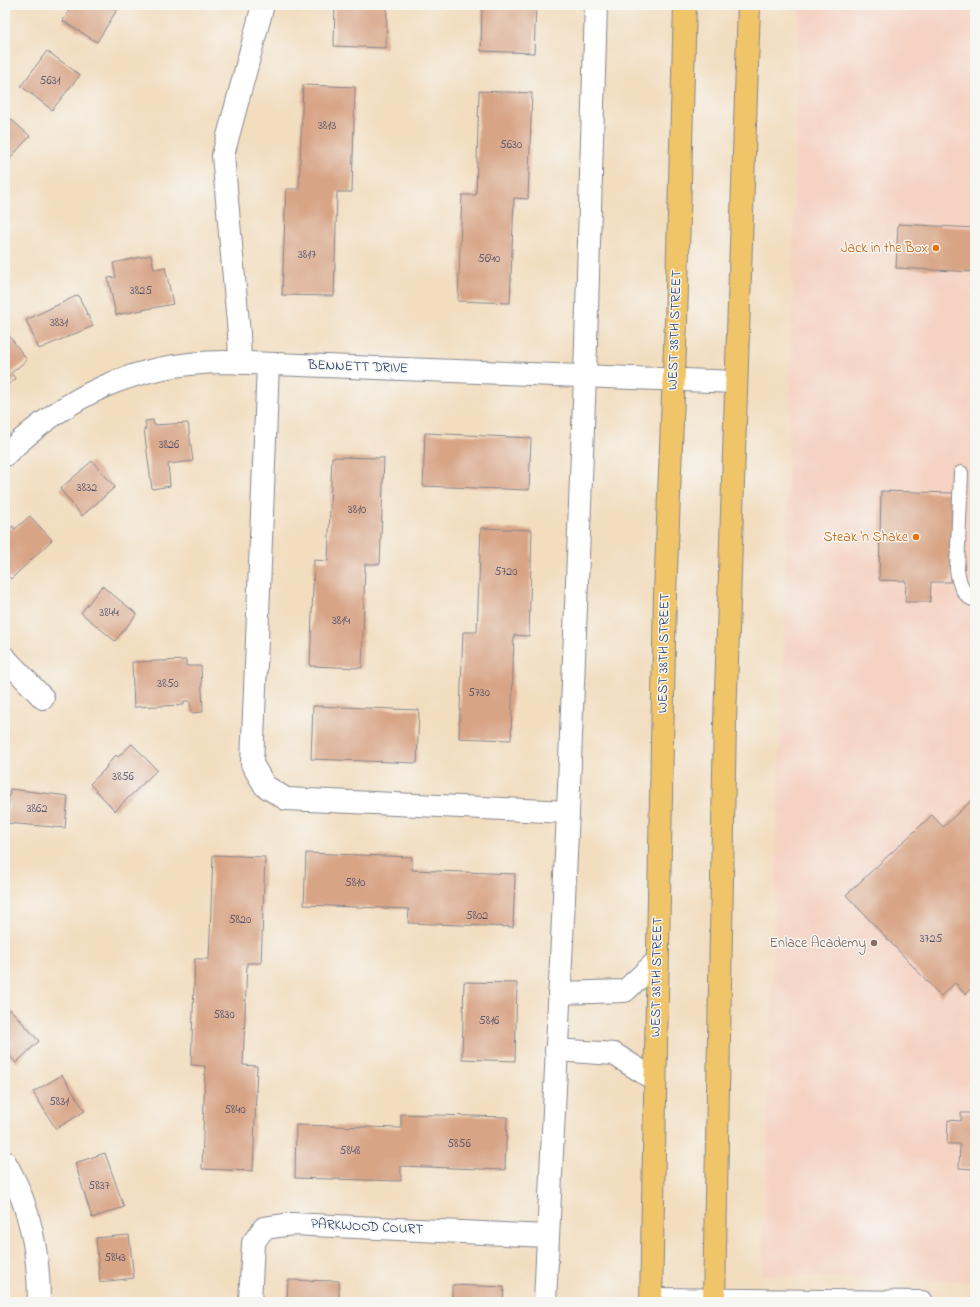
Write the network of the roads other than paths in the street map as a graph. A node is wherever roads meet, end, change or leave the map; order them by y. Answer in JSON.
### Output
{"nodes":[{"id":1,"x":263,"y":5,"type":"edge"},
{"id":2,"x":596,"y":5,"type":"edge"},
{"id":3,"x":686,"y":5,"type":"edge"},
{"id":4,"x":748,"y":5,"type":"edge"},
{"id":5,"x":240,"y":363,"type":"junction"},
{"id":6,"x":268,"y":364,"type":"junction"},
{"id":7,"x":585,"y":376,"type":"junction"},
{"id":8,"x":673,"y":379,"type":"junction"},
{"id":9,"x":736,"y":382,"type":"junction"},
{"id":10,"x":5,"y":455,"type":"edge"},
{"id":11,"x":961,"y":473,"type":"dead end"},
{"id":12,"x":975,"y":600,"type":"edge"},
{"id":13,"x":5,"y":658,"type":"edge"},
{"id":14,"x":43,"y":698,"type":"dead end"},
{"id":15,"x":568,"y":812,"type":"junction"},
{"id":16,"x":657,"y":961,"type":"junction"},
{"id":17,"x":559,"y":993,"type":"junction"},
{"id":18,"x":556,"y":1050,"type":"junction"},
{"id":19,"x":655,"y":1080,"type":"junction"},
{"id":20,"x":5,"y":1162,"type":"edge"},
{"id":21,"x":547,"y":1236,"type":"junction"},
{"id":22,"x":651,"y":1300,"type":"edge"},
{"id":23,"x":714,"y":1300,"type":"edge"},
{"id":24,"x":39,"y":1302,"type":"edge"},
{"id":25,"x":250,"y":1302,"type":"edge"},
{"id":26,"x":545,"y":1302,"type":"edge"},
{"id":27,"x":922,"y":1302,"type":"edge"}],
"edges":[{"from":1,"to":5,"type":"street"},
{"from":2,"to":7,"type":"street"},
{"from":3,"to":8,"type":"main road","name":"WEST 38TH STREET"},
{"from":4,"to":9,"type":"main road"},
{"from":5,"to":6,"type":"street","name":"BENNETT DRIVE"},
{"from":5,"to":10,"type":"street","name":"BENNETT DRIVE"},
{"from":6,"to":7,"type":"street","name":"BENNETT DRIVE"},
{"from":6,"to":15,"type":"street"},
{"from":7,"to":8,"type":"street","name":"BENNETT DRIVE"},
{"from":7,"to":15,"type":"street"},
{"from":8,"to":9,"type":"street","name":"BENNETT DRIVE"},
{"from":8,"to":16,"type":"main road","name":"WEST 38TH STREET"},
{"from":9,"to":23,"type":"main road"},
{"from":11,"to":12,"type":"lane"},
{"from":13,"to":14,"type":"street"},
{"from":15,"to":17,"type":"street"},
{"from":16,"to":17,"type":"street"},
{"from":16,"to":19,"type":"main road","name":"WEST 38TH STREET"},
{"from":17,"to":18,"type":"street"},
{"from":18,"to":19,"type":"street"},
{"from":18,"to":21,"type":"street"},
{"from":19,"to":22,"type":"main road","name":"WEST 38TH STREET"},
{"from":20,"to":24,"type":"street"},
{"from":21,"to":25,"type":"street","name":"PARKWOOD COURT"},
{"from":21,"to":26,"type":"street"},
{"from":22,"to":23,"type":"street"},
{"from":23,"to":27,"type":"street"}]}
